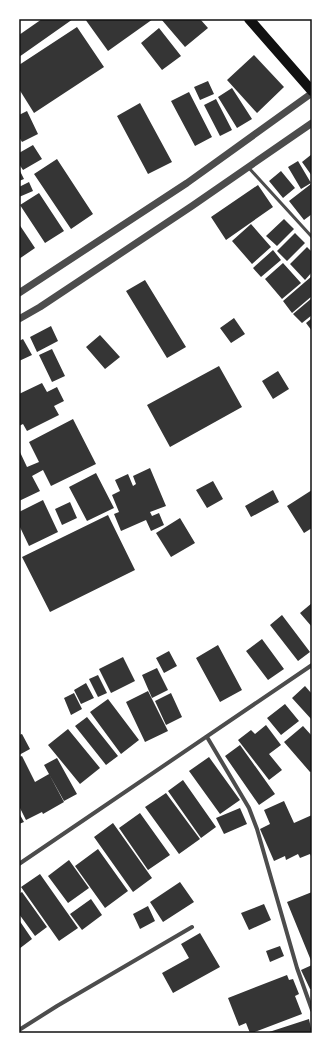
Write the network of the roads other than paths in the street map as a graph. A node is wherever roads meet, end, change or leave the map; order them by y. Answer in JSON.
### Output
{"nodes":[{"id":1,"x":249,"y":19,"type":"edge"},
{"id":2,"x":312,"y":92,"type":"edge"},
{"id":3,"x":312,"y":123,"type":"edge"},
{"id":4,"x":248,"y":168,"type":"junction"},
{"id":5,"x":312,"y":237,"type":"edge"},
{"id":6,"x":19,"y":293,"type":"edge"},
{"id":7,"x":19,"y":319,"type":"edge"},
{"id":8,"x":312,"y":665,"type":"edge"},
{"id":9,"x":207,"y":737,"type":"junction"},
{"id":10,"x":19,"y":864,"type":"edge"},
{"id":11,"x":192,"y":927,"type":"dead end"},
{"id":12,"x":312,"y":1010,"type":"edge"},
{"id":13,"x":19,"y":1030,"type":"edge"}],
"edges":[{"from":1,"to":2,"type":"main road"},
{"from":2,"to":6,"type":"street"},
{"from":3,"to":4,"type":"street"},
{"from":4,"to":5,"type":"lane"},
{"from":4,"to":7,"type":"street"},
{"from":8,"to":9,"type":"street"},
{"from":9,"to":10,"type":"street"},
{"from":9,"to":12,"type":"street"},
{"from":11,"to":13,"type":"street"}]}
